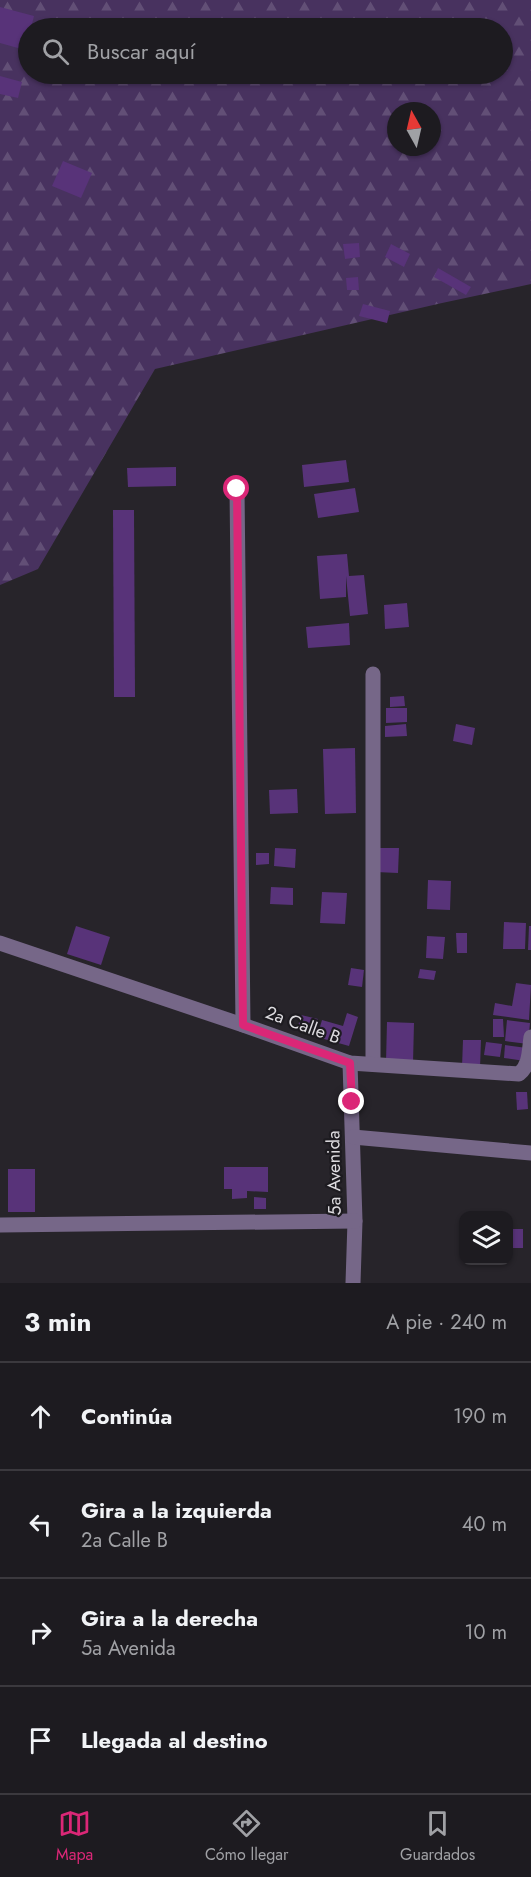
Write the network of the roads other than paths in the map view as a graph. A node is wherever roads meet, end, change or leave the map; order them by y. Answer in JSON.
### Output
{"nodes":[{"id":1,"x":237,"y":489,"type":"dead end"},
{"id":2,"x":373,"y":674,"type":"dead end"},
{"id":3,"x":0,"y":944,"type":"edge"},
{"id":4,"x":243,"y":1025,"type":"junction"},
{"id":5,"x":531,"y":1037,"type":"edge"},
{"id":6,"x":350,"y":1063,"type":"junction"},
{"id":7,"x":373,"y":1064,"type":"junction"},
{"id":8,"x":353,"y":1137,"type":"junction"},
{"id":9,"x":531,"y":1153,"type":"edge"},
{"id":10,"x":355,"y":1221,"type":"junction"},
{"id":11,"x":0,"y":1225,"type":"edge"},
{"id":12,"x":353,"y":1283,"type":"edge"}],
"edges":[{"from":1,"to":4,"type":"street"},
{"from":2,"to":7,"type":"street"},
{"from":3,"to":4,"type":"street","name":"2a Calle B"},
{"from":4,"to":6,"type":"street","name":"2a Calle B"},
{"from":5,"to":7,"type":"street","name":"2a Calle B"},
{"from":6,"to":7,"type":"street","name":"2a Calle B"},
{"from":6,"to":8,"type":"street","name":"5a Avenida"},
{"from":8,"to":9,"type":"street"},
{"from":8,"to":10,"type":"street","name":"5a Avenida"},
{"from":10,"to":11,"type":"street"},
{"from":10,"to":12,"type":"street","name":"5a Avenida"}]}
